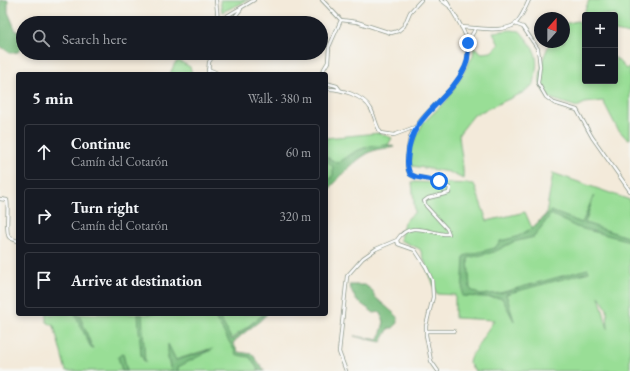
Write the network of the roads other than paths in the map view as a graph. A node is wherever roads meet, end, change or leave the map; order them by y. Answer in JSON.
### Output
{"nodes":[{"id":1,"x":216,"y":0,"type":"edge"},
{"id":2,"x":254,"y":0,"type":"edge"},
{"id":3,"x":322,"y":0,"type":"edge"},
{"id":4,"x":421,"y":0,"type":"edge"},
{"id":5,"x":441,"y":0,"type":"edge"},
{"id":6,"x":446,"y":0,"type":"edge"},
{"id":7,"x":529,"y":0,"type":"edge"},
{"id":8,"x":241,"y":8,"type":"junction"},
{"id":9,"x":450,"y":8,"type":"junction"},
{"id":10,"x":216,"y":16,"type":"edge"},
{"id":11,"x":227,"y":16,"type":"edge"},
{"id":12,"x":235,"y":16,"type":"edge"},
{"id":13,"x":341,"y":20,"type":"junction"},
{"id":14,"x":515,"y":24,"type":"junction"},
{"id":15,"x":461,"y":27,"type":"junction"},
{"id":16,"x":476,"y":28,"type":"junction"},
{"id":17,"x":468,"y":41,"type":"junction"},
{"id":18,"x":210,"y":60,"type":"edge"},
{"id":19,"x":208,"y":69,"type":"joint"},
{"id":20,"x":215,"y":72,"type":"edge"},
{"id":21,"x":322,"y":72,"type":"edge"},
{"id":22,"x":328,"y":84,"type":"edge"},
{"id":23,"x":328,"y":89,"type":"edge"},
{"id":24,"x":340,"y":90,"type":"junction"},
{"id":25,"x":416,"y":126,"type":"junction"},
{"id":26,"x":630,"y":191,"type":"edge"},
{"id":27,"x":0,"y":199,"type":"edge"},
{"id":28,"x":16,"y":240,"type":"edge"},
{"id":29,"x":397,"y":240,"type":"junction"},
{"id":30,"x":426,"y":331,"type":"junction"},
{"id":31,"x":454,"y":331,"type":"dead end"},
{"id":32,"x":346,"y":371,"type":"edge"},
{"id":33,"x":438,"y":371,"type":"edge"}],
"edges":[{"from":1,"to":10,"type":"street"},
{"from":2,"to":8,"type":"street"},
{"from":3,"to":13,"type":"street"},
{"from":4,"to":13,"type":"street"},
{"from":5,"to":9,"type":"street"},
{"from":6,"to":9,"type":"street"},
{"from":7,"to":14,"type":"street"},
{"from":8,"to":11,"type":"street"},
{"from":8,"to":12,"type":"street"},
{"from":9,"to":15,"type":"street"},
{"from":13,"to":21,"type":"street"},
{"from":14,"to":16,"type":"street"},
{"from":14,"to":26,"type":"street"},
{"from":15,"to":16,"type":"street"},
{"from":15,"to":17,"type":"street"},
{"from":16,"to":17,"type":"street"},
{"from":17,"to":25,"type":"street"},
{"from":18,"to":19,"type":"street"},
{"from":19,"to":20,"type":"street"},
{"from":22,"to":24,"type":"street"},
{"from":23,"to":24,"type":"street"},
{"from":24,"to":25,"type":"street"},
{"from":25,"to":29,"type":"street"},
{"from":27,"to":28,"type":"street"},
{"from":29,"to":30,"type":"street"},
{"from":29,"to":32,"type":"street"},
{"from":30,"to":31,"type":"street"},
{"from":30,"to":33,"type":"street"}]}
